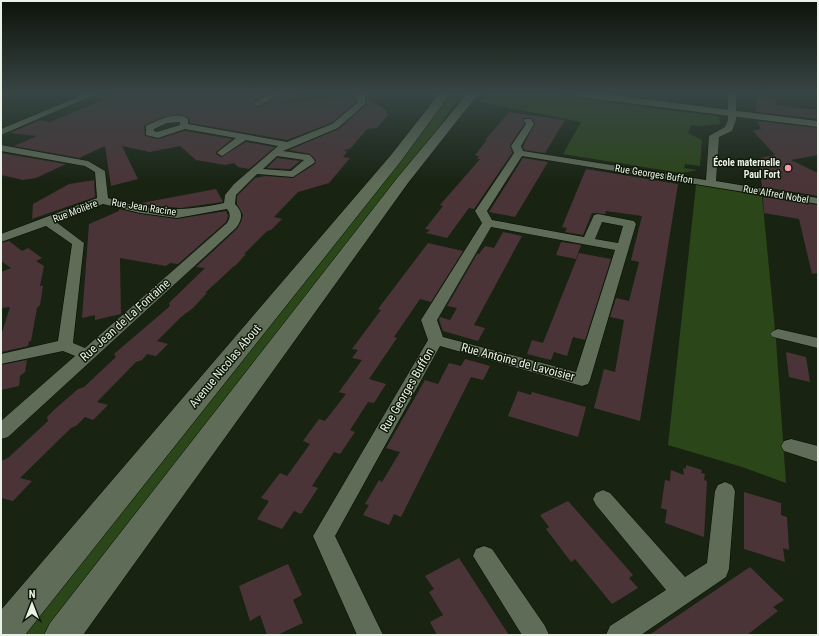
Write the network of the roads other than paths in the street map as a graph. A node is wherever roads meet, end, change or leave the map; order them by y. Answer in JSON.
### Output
{"nodes":[{"id":1,"x":20,"y":124,"type":"edge"},
{"id":2,"x":191,"y":124,"type":"edge"},
{"id":3,"x":338,"y":124,"type":"edge"},
{"id":4,"x":422,"y":124,"type":"edge"},
{"id":5,"x":449,"y":124,"type":"edge"},
{"id":6,"x":530,"y":124,"type":"edge"},
{"id":7,"x":730,"y":124,"type":"edge"},
{"id":8,"x":1,"y":132,"type":"edge"},
{"id":9,"x":244,"y":137,"type":"junction"},
{"id":10,"x":287,"y":144,"type":"junction"},
{"id":11,"x":1,"y":148,"type":"edge"},
{"id":12,"x":222,"y":153,"type":"dead end"},
{"id":13,"x":275,"y":153,"type":"junction"},
{"id":14,"x":519,"y":153,"type":"junction"},
{"id":15,"x":254,"y":171,"type":"junction"},
{"id":16,"x":710,"y":183,"type":"junction"},
{"id":17,"x":103,"y":200,"type":"junction"},
{"id":18,"x":818,"y":201,"type":"edge"},
{"id":19,"x":229,"y":205,"type":"junction"},
{"id":20,"x":47,"y":221,"type":"junction"},
{"id":21,"x":488,"y":223,"type":"junction"},
{"id":22,"x":1,"y":238,"type":"edge"},
{"id":23,"x":588,"y":242,"type":"junction"},
{"id":24,"x":623,"y":248,"type":"junction"},
{"id":25,"x":778,"y":334,"type":"dead end"},
{"id":26,"x":436,"y":340,"type":"junction"},
{"id":27,"x":818,"y":343,"type":"edge"},
{"id":28,"x":65,"y":345,"type":"junction"},
{"id":29,"x":86,"y":355,"type":"junction"},
{"id":30,"x":1,"y":358,"type":"edge"},
{"id":31,"x":1,"y":432,"type":"edge"},
{"id":32,"x":790,"y":446,"type":"dead end"},
{"id":33,"x":818,"y":454,"type":"edge"},
{"id":34,"x":725,"y":491,"type":"dead end"},
{"id":35,"x":603,"y":499,"type":"dead end"},
{"id":36,"x":484,"y":556,"type":"dead end"},
{"id":37,"x":682,"y":592,"type":"junction"},
{"id":38,"x":3,"y":635,"type":"edge"},
{"id":39,"x":62,"y":635,"type":"edge"},
{"id":40,"x":370,"y":635,"type":"edge"},
{"id":41,"x":536,"y":635,"type":"edge"},
{"id":42,"x":619,"y":635,"type":"edge"}],
"edges":[{"from":1,"to":8,"type":"street"},
{"from":2,"to":9,"type":"street"},
{"from":3,"to":10,"type":"street"},
{"from":4,"to":38,"type":"main road","name":"Avenue Nicolas About"},
{"from":5,"to":39,"type":"main road"},
{"from":6,"to":14,"type":"street"},
{"from":7,"to":16,"type":"street","name":"Rue Georges Buffon"},
{"from":9,"to":10,"type":"street"},
{"from":9,"to":12,"type":"street"},
{"from":10,"to":13,"type":"street"},
{"from":11,"to":17,"type":"street","name":"Rue Jean Racine"},
{"from":13,"to":15,"type":"street"},
{"from":13,"to":15,"type":"street"},
{"from":14,"to":16,"type":"street","name":"Rue Georges Buffon"},
{"from":14,"to":21,"type":"street"},
{"from":15,"to":19,"type":"street"},
{"from":16,"to":18,"type":"street","name":"Rue Alfred Nobel"},
{"from":17,"to":19,"type":"street","name":"Rue Jean Racine"},
{"from":17,"to":20,"type":"street","name":"Rue Molière"},
{"from":19,"to":29,"type":"street","name":"Rue Jean de La Fontaine"},
{"from":20,"to":22,"type":"street","name":"Rue Molière"},
{"from":20,"to":28,"type":"street"},
{"from":21,"to":23,"type":"street"},
{"from":21,"to":26,"type":"street","name":"Rue Georges Buffon"},
{"from":23,"to":24,"type":"street"},
{"from":23,"to":24,"type":"street","name":"Rue Antoine de Lavoisier"},
{"from":24,"to":26,"type":"street","name":"Rue Antoine de Lavoisier"},
{"from":25,"to":27,"type":"street"},
{"from":26,"to":40,"type":"street","name":"Rue Georges Buffon"},
{"from":28,"to":29,"type":"street"},
{"from":28,"to":30,"type":"street"},
{"from":29,"to":31,"type":"street","name":"Rue Jean de La Fontaine"},
{"from":32,"to":33,"type":"street"},
{"from":34,"to":37,"type":"street"},
{"from":35,"to":37,"type":"street"},
{"from":36,"to":41,"type":"street"},
{"from":37,"to":42,"type":"street"}]}
